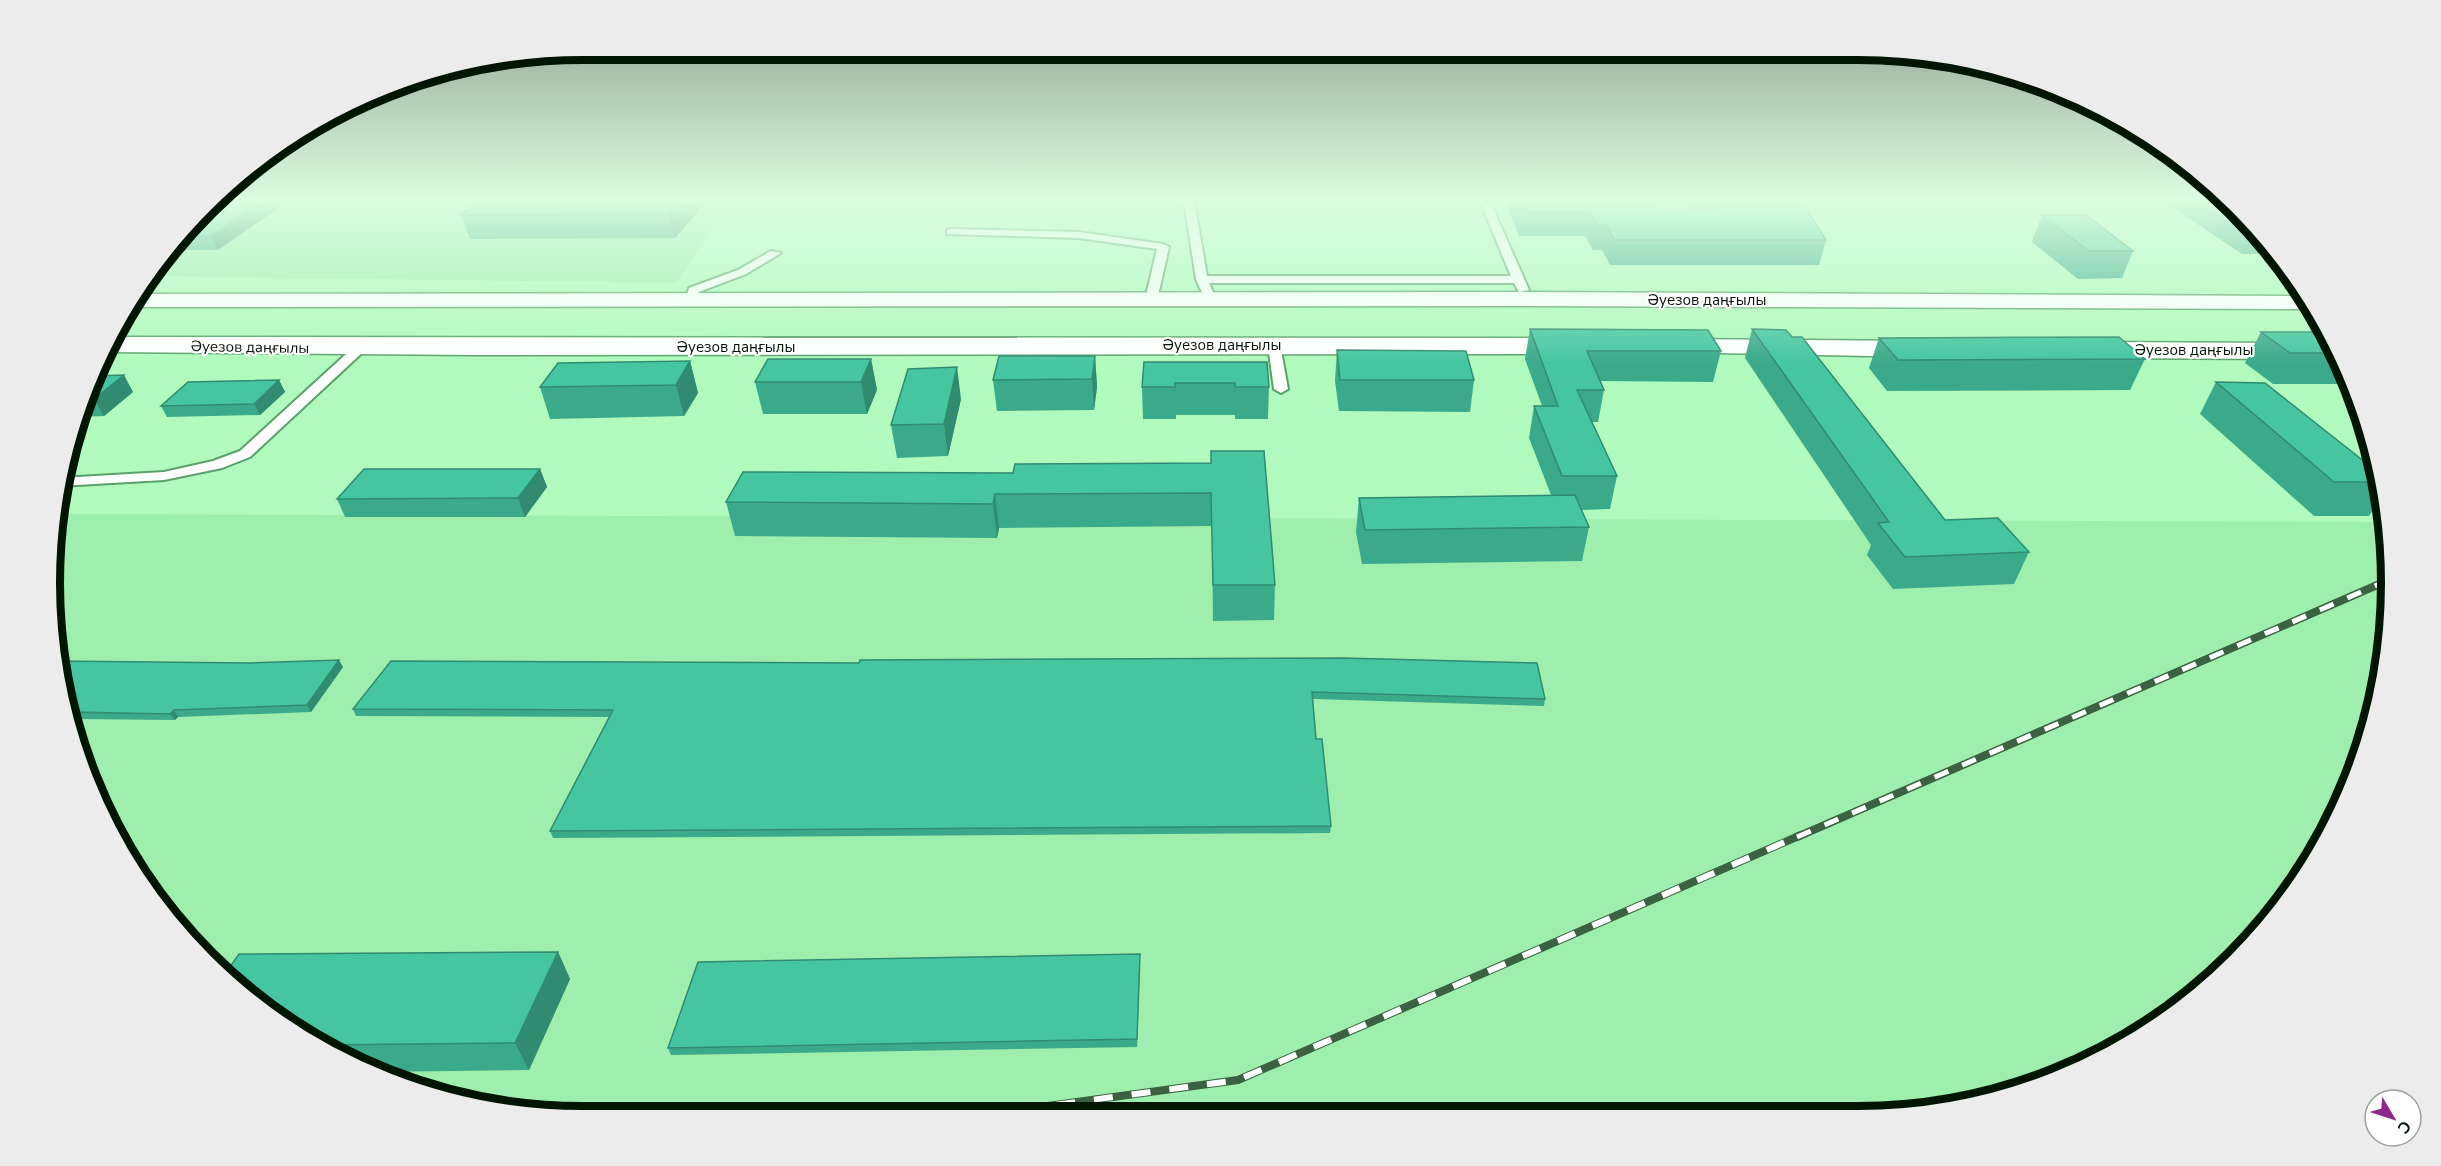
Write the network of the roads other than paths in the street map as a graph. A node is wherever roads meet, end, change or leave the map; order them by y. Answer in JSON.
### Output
{"nodes":[{"id":1,"x":771,"y":255,"type":"edge"},
{"id":2,"x":1161,"y":255,"type":"edge"},
{"id":3,"x":1200,"y":255,"type":"edge"},
{"id":4,"x":1508,"y":255,"type":"edge"},
{"id":5,"x":1206,"y":289,"type":"junction"},
{"id":6,"x":1523,"y":290,"type":"junction"},
{"id":7,"x":1151,"y":300,"type":"junction"},
{"id":8,"x":143,"y":301,"type":"edge"},
{"id":9,"x":691,"y":301,"type":"junction"},
{"id":10,"x":2299,"y":303,"type":"edge"},
{"id":11,"x":118,"y":345,"type":"edge"},
{"id":12,"x":1274,"y":345,"type":"junction"},
{"id":13,"x":1596,"y":347,"type":"edge"},
{"id":14,"x":1644,"y":347,"type":"edge"},
{"id":15,"x":360,"y":348,"type":"junction"},
{"id":16,"x":1942,"y":349,"type":"edge"},
{"id":17,"x":2062,"y":350,"type":"edge"},
{"id":18,"x":2324,"y":351,"type":"edge"},
{"id":19,"x":1281,"y":389,"type":"dead end"},
{"id":20,"x":70,"y":481,"type":"edge"}],
"edges":[{"from":1,"to":9,"type":"lane"},
{"from":2,"to":7,"type":"lane"},
{"from":3,"to":5,"type":"lane"},
{"from":4,"to":6,"type":"lane"},
{"from":5,"to":6,"type":"main road","name":"Әуезов даңғылы"},
{"from":5,"to":7,"type":"main road","name":"Әуезов даңғылы"},
{"from":6,"to":10,"type":"main road","name":"Әуезов даңғылы"},
{"from":7,"to":9,"type":"main road","name":"Әуезов даңғылы"},
{"from":8,"to":9,"type":"main road","name":"Әуезов даңғылы"},
{"from":11,"to":15,"type":"main road","name":"Әуезов даңғылы"},
{"from":12,"to":13,"type":"main road","name":"Әуезов даңғылы"},
{"from":12,"to":15,"type":"main road","name":"Әуезов даңғылы"},
{"from":12,"to":19,"type":"lane"},
{"from":14,"to":16,"type":"main road"},
{"from":15,"to":20,"type":"lane"},
{"from":17,"to":18,"type":"main road","name":"Әуезов даңғылы"}]}
